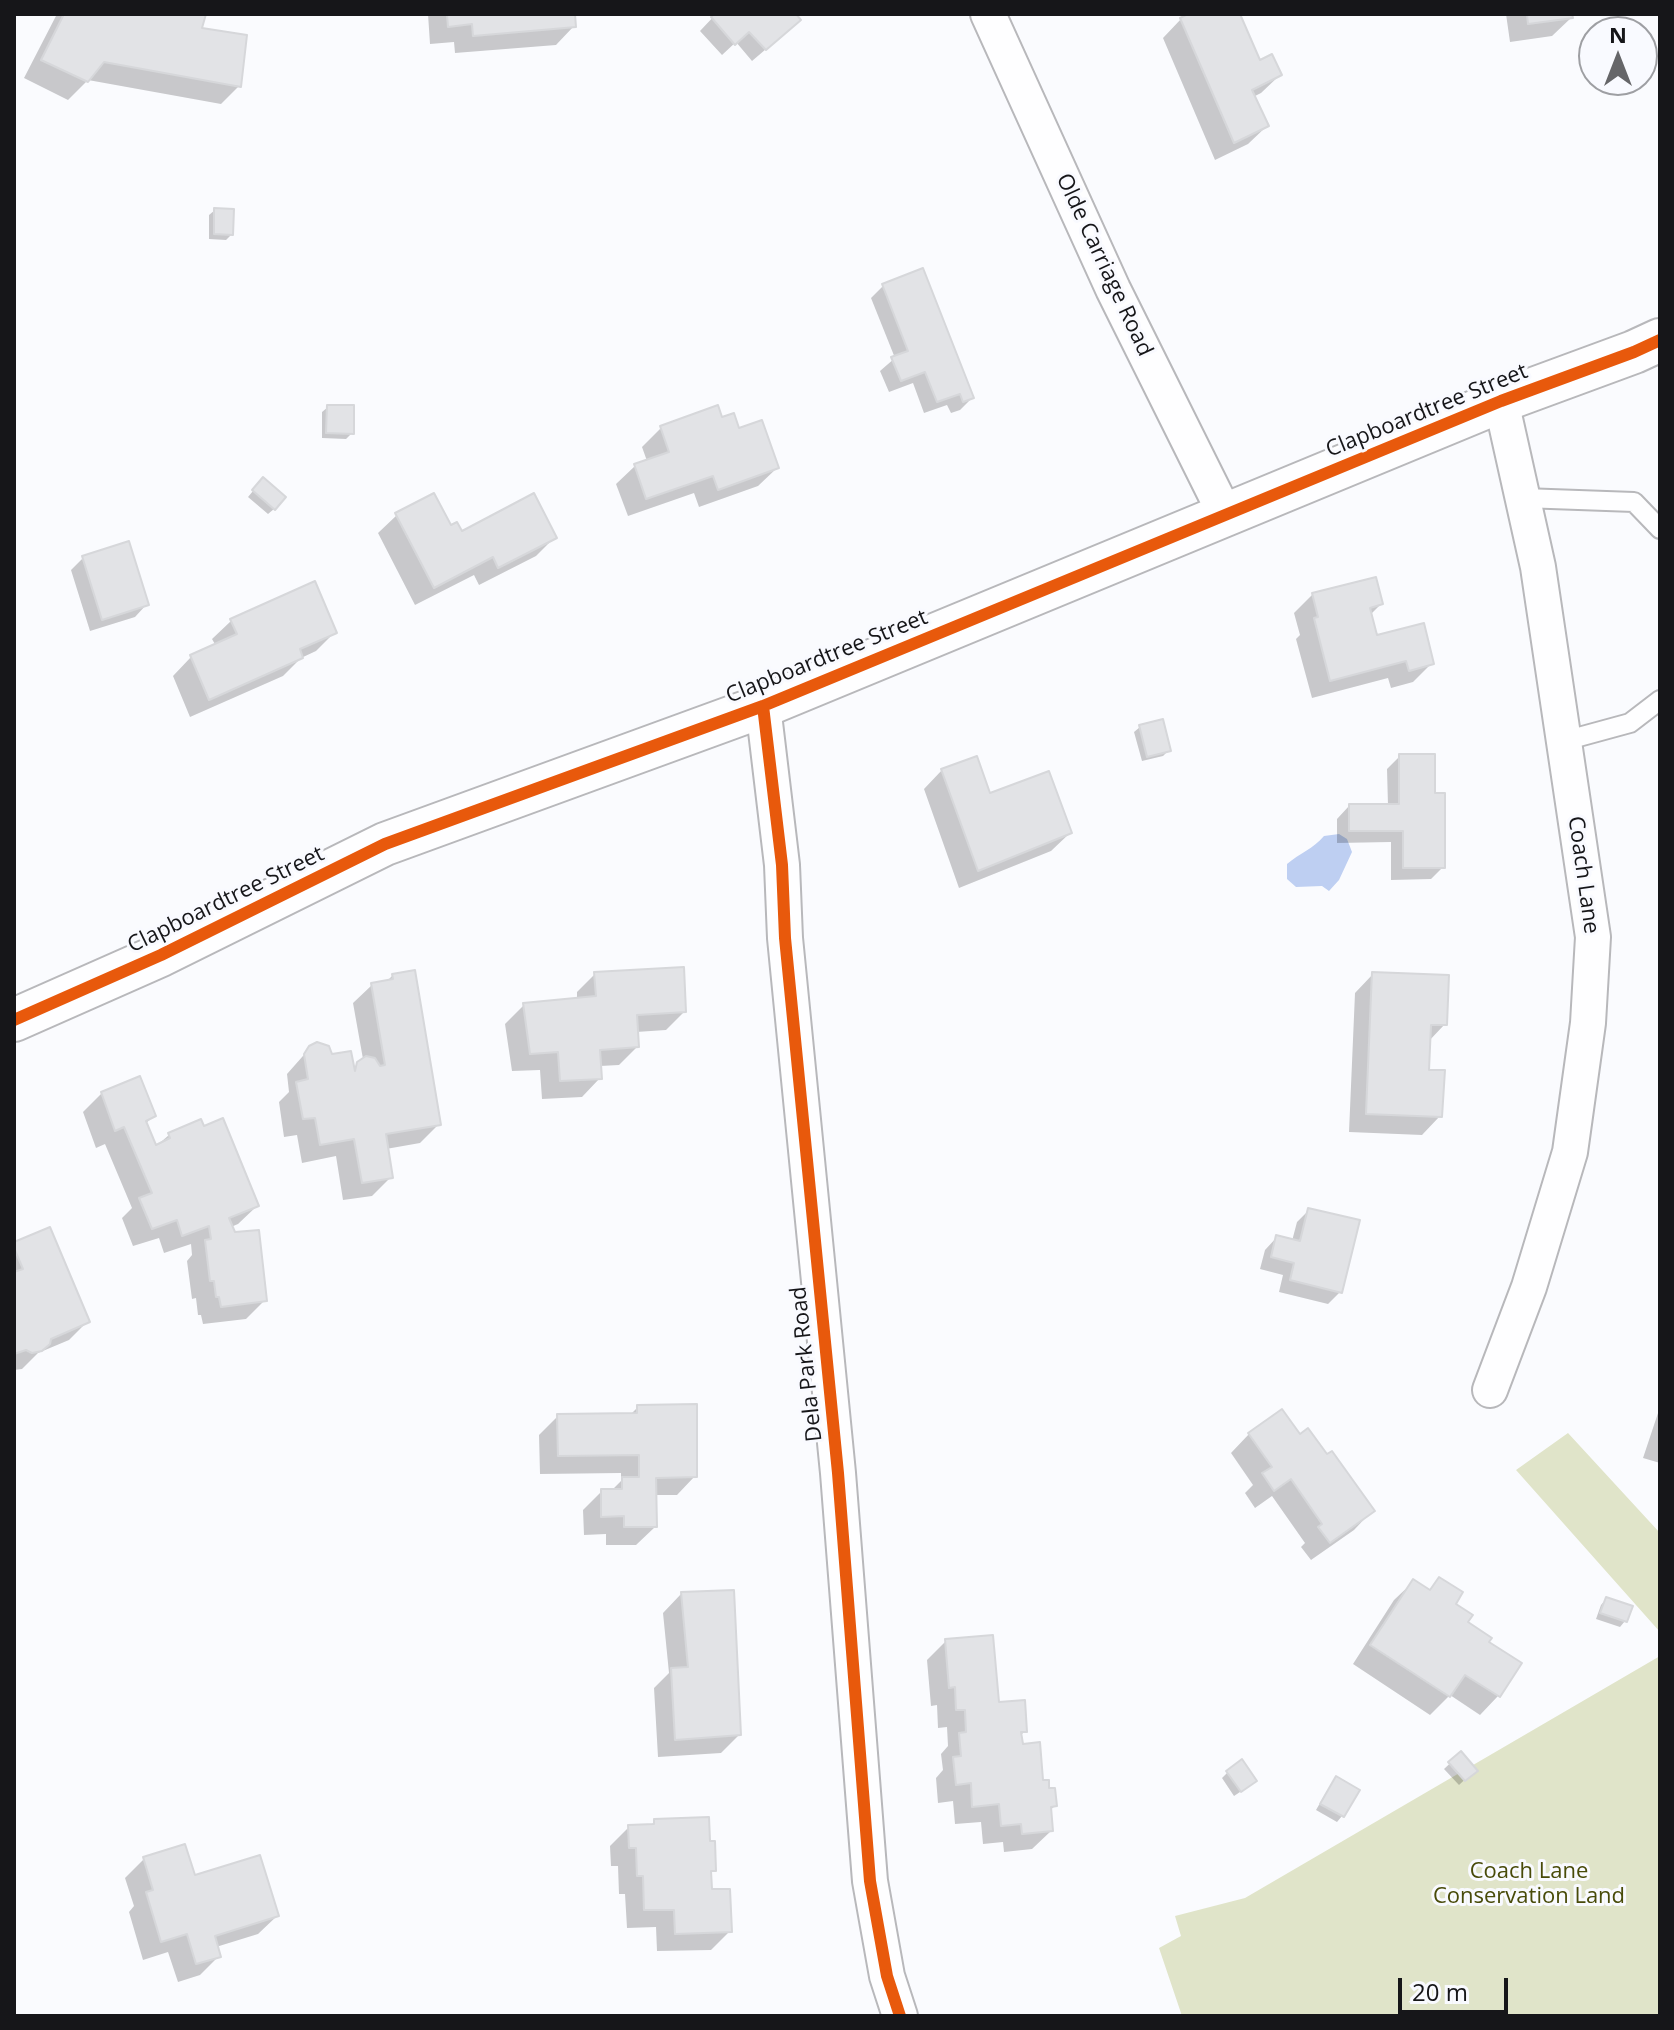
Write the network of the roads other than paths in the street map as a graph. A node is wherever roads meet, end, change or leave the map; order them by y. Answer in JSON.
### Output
{"nodes":[{"id":1,"x":988,"y":14,"type":"edge"},
{"id":2,"x":1660,"y":340,"type":"edge"},
{"id":3,"x":1501,"y":401,"type":"junction"},
{"id":4,"x":1523,"y":498,"type":"junction"},
{"id":5,"x":1225,"y":514,"type":"junction"},
{"id":6,"x":1660,"y":529,"type":"edge"},
{"id":7,"x":1660,"y":700,"type":"edge"},
{"id":8,"x":763,"y":706,"type":"junction"},
{"id":9,"x":1564,"y":741,"type":"junction"},
{"id":10,"x":14,"y":1020,"type":"edge"},
{"id":11,"x":1490,"y":1390,"type":"dead end"},
{"id":12,"x":900,"y":2016,"type":"edge"}],
"edges":[{"from":1,"to":5,"type":"street","name":"Olde Carriage Road"},
{"from":2,"to":3,"type":"street","name":"Clapboardtree Street"},
{"from":3,"to":4,"type":"street","name":"Coach Lane"},
{"from":3,"to":5,"type":"street","name":"Clapboardtree Street"},
{"from":4,"to":6,"type":"lane"},
{"from":4,"to":9,"type":"street","name":"Coach Lane"},
{"from":5,"to":8,"type":"street","name":"Clapboardtree Street"},
{"from":7,"to":9,"type":"lane"},
{"from":8,"to":10,"type":"street","name":"Clapboardtree Street"},
{"from":8,"to":12,"type":"street","name":"Dela Park Road"},
{"from":9,"to":11,"type":"street","name":"Coach Lane"}]}
